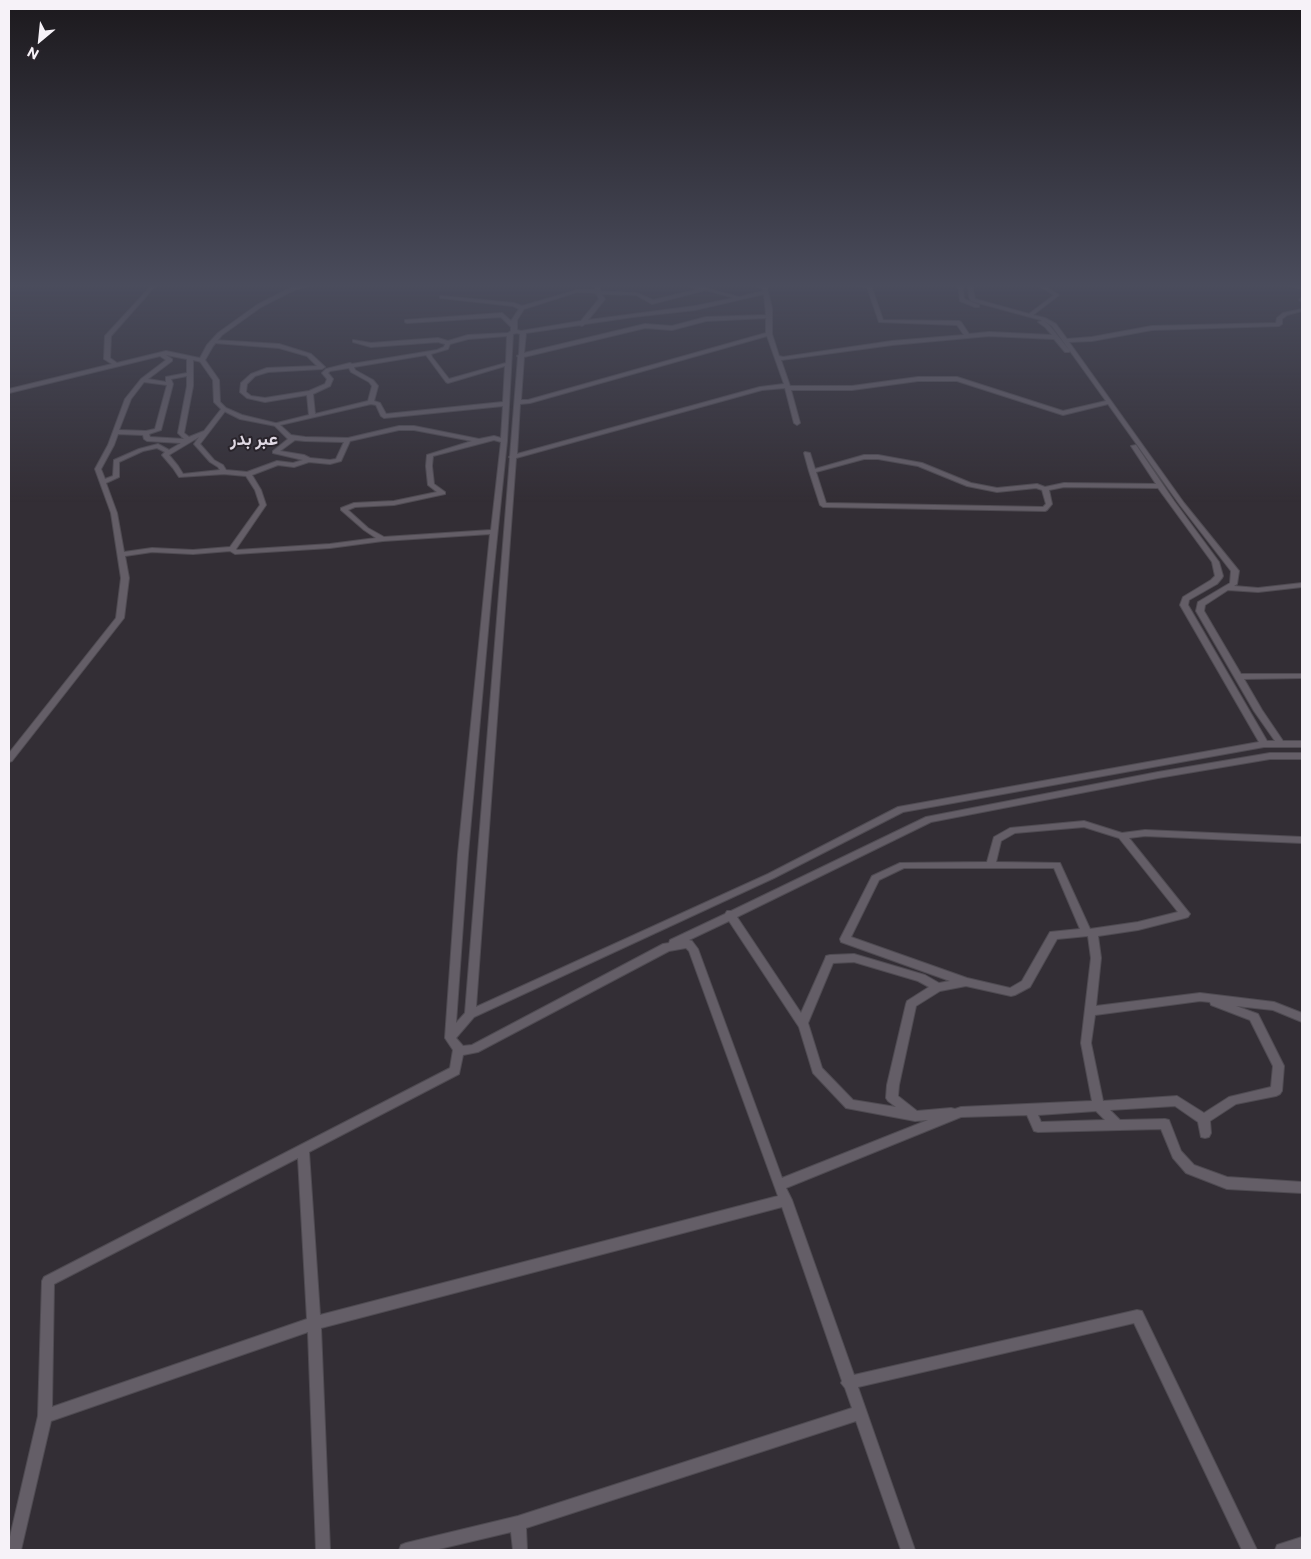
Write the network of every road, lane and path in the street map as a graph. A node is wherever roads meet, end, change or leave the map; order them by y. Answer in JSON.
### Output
{"nodes":[{"id":1,"x":520,"y":356,"type":"edge"},
{"id":2,"x":108,"y":357,"type":"edge"},
{"id":3,"x":149,"y":357,"type":"edge"},
{"id":4,"x":166,"y":357,"type":"edge"},
{"id":5,"x":181,"y":357,"type":"edge"},
{"id":6,"x":204,"y":357,"type":"edge"},
{"id":7,"x":311,"y":357,"type":"edge"},
{"id":8,"x":402,"y":357,"type":"edge"},
{"id":9,"x":429,"y":357,"type":"edge"},
{"id":10,"x":510,"y":357,"type":"edge"},
{"id":11,"x":688,"y":357,"type":"edge"},
{"id":12,"x":777,"y":357,"type":"joint"},
{"id":13,"x":798,"y":357,"type":"edge"},
{"id":14,"x":1071,"y":357,"type":"edge"},
{"id":15,"x":1077,"y":357,"type":"edge"},
{"id":16,"x":190,"y":358,"type":"junction"},
{"id":17,"x":202,"y":360,"type":"junction"},
{"id":18,"x":115,"y":364,"type":"junction"},
{"id":19,"x":508,"y":364,"type":"junction"},
{"id":20,"x":350,"y":366,"type":"junction"},
{"id":21,"x":189,"y":374,"type":"junction"},
{"id":22,"x":143,"y":380,"type":"junction"},
{"id":23,"x":170,"y":384,"type":"junction"},
{"id":24,"x":786,"y":387,"type":"junction"},
{"id":25,"x":9,"y":391,"type":"edge"},
{"id":26,"x":310,"y":393,"type":"junction"},
{"id":27,"x":371,"y":402,"type":"junction"},
{"id":28,"x":517,"y":402,"type":"junction"},
{"id":29,"x":1106,"y":403,"type":"junction"},
{"id":30,"x":505,"y":404,"type":"junction"},
{"id":31,"x":224,"y":409,"type":"junction"},
{"id":32,"x":312,"y":416,"type":"junction"},
{"id":33,"x":796,"y":423,"type":"dead end"},
{"id":34,"x":276,"y":424,"type":"junction"},
{"id":35,"x":116,"y":432,"type":"junction"},
{"id":36,"x":206,"y":432,"type":"junction"},
{"id":37,"x":146,"y":433,"type":"junction"},
{"id":38,"x":293,"y":438,"type":"junction"},
{"id":39,"x":188,"y":440,"type":"junction"},
{"id":40,"x":348,"y":440,"type":"junction"},
{"id":41,"x":482,"y":440,"type":"junction"},
{"id":42,"x":504,"y":441,"type":"junction"},
{"id":43,"x":169,"y":452,"type":"junction"},
{"id":44,"x":806,"y":452,"type":"dead end"},
{"id":45,"x":512,"y":457,"type":"junction"},
{"id":46,"x":308,"y":460,"type":"junction"},
{"id":47,"x":812,"y":471,"type":"junction"},
{"id":48,"x":224,"y":472,"type":"junction"},
{"id":49,"x":248,"y":474,"type":"junction"},
{"id":50,"x":103,"y":482,"type":"junction"},
{"id":51,"x":1160,"y":486,"type":"junction"},
{"id":52,"x":1045,"y":489,"type":"junction"},
{"id":53,"x":493,"y":532,"type":"junction"},
{"id":54,"x":383,"y":539,"type":"junction"},
{"id":55,"x":232,"y":549,"type":"junction"},
{"id":56,"x":121,"y":554,"type":"junction"},
{"id":57,"x":1302,"y":585,"type":"edge"},
{"id":58,"x":1228,"y":588,"type":"junction"},
{"id":59,"x":1302,"y":676,"type":"edge"},
{"id":60,"x":1238,"y":678,"type":"junction"},
{"id":61,"x":1264,"y":744,"type":"junction"},
{"id":62,"x":1281,"y":744,"type":"junction"},
{"id":63,"x":1302,"y":744,"type":"edge"},
{"id":64,"x":1302,"y":757,"type":"edge"},
{"id":65,"x":9,"y":759,"type":"edge"},
{"id":66,"x":1122,"y":836,"type":"junction"},
{"id":67,"x":1302,"y":840,"type":"edge"},
{"id":68,"x":991,"y":864,"type":"junction"},
{"id":69,"x":730,"y":914,"type":"junction"},
{"id":70,"x":1089,"y":932,"type":"junction"},
{"id":71,"x":667,"y":947,"type":"junction"},
{"id":72,"x":966,"y":982,"type":"junction"},
{"id":73,"x":938,"y":987,"type":"junction"},
{"id":74,"x":1200,"y":996,"type":"junction"},
{"id":75,"x":1090,"y":1011,"type":"junction"},
{"id":76,"x":470,"y":1014,"type":"junction"},
{"id":77,"x":1302,"y":1018,"type":"edge"},
{"id":78,"x":802,"y":1023,"type":"junction"},
{"id":79,"x":450,"y":1038,"type":"junction"},
{"id":80,"x":459,"y":1049,"type":"junction"},
{"id":81,"x":1098,"y":1106,"type":"junction"},
{"id":82,"x":1030,"y":1110,"type":"junction"},
{"id":83,"x":961,"y":1112,"type":"junction"},
{"id":84,"x":915,"y":1116,"type":"junction"},
{"id":85,"x":1204,"y":1119,"type":"junction"},
{"id":86,"x":1117,"y":1125,"type":"junction"},
{"id":87,"x":1205,"y":1133,"type":"dead end"},
{"id":88,"x":303,"y":1150,"type":"junction"},
{"id":89,"x":779,"y":1185,"type":"junction"},
{"id":90,"x":1302,"y":1188,"type":"edge"},
{"id":91,"x":786,"y":1200,"type":"junction"},
{"id":92,"x":314,"y":1323,"type":"junction"},
{"id":93,"x":848,"y":1383,"type":"junction"},
{"id":94,"x":859,"y":1413,"type":"junction"},
{"id":95,"x":45,"y":1416,"type":"junction"},
{"id":96,"x":518,"y":1523,"type":"junction"},
{"id":97,"x":1302,"y":1544,"type":"edge"},
{"id":98,"x":14,"y":1550,"type":"edge"},
{"id":99,"x":323,"y":1550,"type":"edge"},
{"id":100,"x":406,"y":1550,"type":"edge"},
{"id":101,"x":520,"y":1550,"type":"edge"},
{"id":102,"x":908,"y":1550,"type":"edge"},
{"id":103,"x":1250,"y":1550,"type":"edge"},
{"id":104,"x":1282,"y":1550,"type":"edge"}],
"edges":[{"from":1,"to":28,"type":"street"},
{"from":2,"to":18,"type":"street"},
{"from":3,"to":18,"type":"street"},
{"from":4,"to":22,"type":"street"},
{"from":5,"to":16,"type":"street"},
{"from":6,"to":17,"type":"street"},
{"from":7,"to":26,"type":"street"},
{"from":8,"to":20,"type":"street"},
{"from":9,"to":19,"type":"street"},
{"from":10,"to":19,"type":"street"},
{"from":11,"to":28,"type":"street"},
{"from":12,"to":13,"type":"street"},
{"from":12,"to":24,"type":"street"},
{"from":14,"to":29,"type":"street"},
{"from":15,"to":58,"type":"street"},
{"from":16,"to":17,"type":"street"},
{"from":16,"to":21,"type":"street"},
{"from":17,"to":31,"type":"street"},
{"from":18,"to":25,"type":"street"},
{"from":19,"to":30,"type":"street"},
{"from":20,"to":26,"type":"street"},
{"from":20,"to":27,"type":"street"},
{"from":21,"to":23,"type":"street"},
{"from":21,"to":39,"type":"street"},
{"from":22,"to":23,"type":"street"},
{"from":22,"to":35,"type":"street"},
{"from":23,"to":37,"type":"street"},
{"from":24,"to":29,"type":"street"},
{"from":24,"to":33,"type":"street"},
{"from":24,"to":45,"type":"street"},
{"from":26,"to":32,"type":"street"},
{"from":27,"to":30,"type":"street"},
{"from":27,"to":32,"type":"street"},
{"from":28,"to":45,"type":"street"},
{"from":29,"to":51,"type":"street"},
{"from":30,"to":42,"type":"street"},
{"from":31,"to":34,"type":"street"},
{"from":31,"to":36,"type":"street"},
{"from":32,"to":34,"type":"street"},
{"from":34,"to":38,"type":"street"},
{"from":35,"to":37,"type":"street"},
{"from":35,"to":50,"type":"street"},
{"from":36,"to":39,"type":"street"},
{"from":36,"to":48,"type":"street"},
{"from":37,"to":39,"type":"street"},
{"from":38,"to":40,"type":"street"},
{"from":38,"to":46,"type":"street"},
{"from":39,"to":43,"type":"street"},
{"from":40,"to":41,"type":"street"},
{"from":40,"to":46,"type":"street"},
{"from":41,"to":42,"type":"street"},
{"from":41,"to":54,"type":"street"},
{"from":42,"to":53,"type":"street"},
{"from":43,"to":48,"type":"street"},
{"from":43,"to":50,"type":"street"},
{"from":44,"to":47,"type":"street"},
{"from":45,"to":76,"type":"street"},
{"from":46,"to":49,"type":"street"},
{"from":47,"to":52,"type":"street"},
{"from":47,"to":52,"type":"street"},
{"from":48,"to":49,"type":"street"},
{"from":49,"to":55,"type":"street"},
{"from":50,"to":56,"type":"street"},
{"from":51,"to":52,"type":"street"},
{"from":51,"to":61,"type":"street"},
{"from":53,"to":54,"type":"street"},
{"from":53,"to":79,"type":"street"},
{"from":54,"to":55,"type":"street"},
{"from":55,"to":56,"type":"street"},
{"from":56,"to":65,"type":"street"},
{"from":57,"to":58,"type":"street"},
{"from":58,"to":60,"type":"street"},
{"from":59,"to":60,"type":"street"},
{"from":60,"to":62,"type":"street"},
{"from":61,"to":62,"type":"street"},
{"from":61,"to":76,"type":"street"},
{"from":62,"to":63,"type":"street"},
{"from":64,"to":69,"type":"street"},
{"from":66,"to":67,"type":"street"},
{"from":66,"to":68,"type":"street"},
{"from":66,"to":70,"type":"street"},
{"from":68,"to":70,"type":"street"},
{"from":68,"to":72,"type":"street"},
{"from":69,"to":71,"type":"street"},
{"from":69,"to":78,"type":"street"},
{"from":70,"to":72,"type":"street"},
{"from":70,"to":75,"type":"street"},
{"from":71,"to":80,"type":"street"},
{"from":71,"to":89,"type":"street"},
{"from":72,"to":73,"type":"street"},
{"from":73,"to":78,"type":"street"},
{"from":73,"to":84,"type":"street"},
{"from":74,"to":75,"type":"street"},
{"from":74,"to":77,"type":"street"},
{"from":74,"to":85,"type":"street"},
{"from":75,"to":81,"type":"street"},
{"from":76,"to":79,"type":"street"},
{"from":78,"to":84,"type":"street"},
{"from":79,"to":80,"type":"street"},
{"from":80,"to":88,"type":"street"},
{"from":81,"to":82,"type":"street"},
{"from":81,"to":85,"type":"street"},
{"from":81,"to":86,"type":"street"},
{"from":82,"to":83,"type":"street"},
{"from":82,"to":86,"type":"street"},
{"from":83,"to":84,"type":"street"},
{"from":83,"to":89,"type":"street"},
{"from":85,"to":87,"type":"street"},
{"from":86,"to":90,"type":"street"},
{"from":88,"to":92,"type":"street"},
{"from":88,"to":95,"type":"street"},
{"from":89,"to":91,"type":"street"},
{"from":91,"to":92,"type":"street"},
{"from":91,"to":93,"type":"street"},
{"from":92,"to":95,"type":"street"},
{"from":92,"to":99,"type":"street"},
{"from":93,"to":94,"type":"street"},
{"from":93,"to":103,"type":"street"},
{"from":94,"to":96,"type":"street"},
{"from":94,"to":102,"type":"street"},
{"from":95,"to":98,"type":"street"},
{"from":96,"to":100,"type":"street"},
{"from":96,"to":101,"type":"street"},
{"from":97,"to":104,"type":"street"}]}
